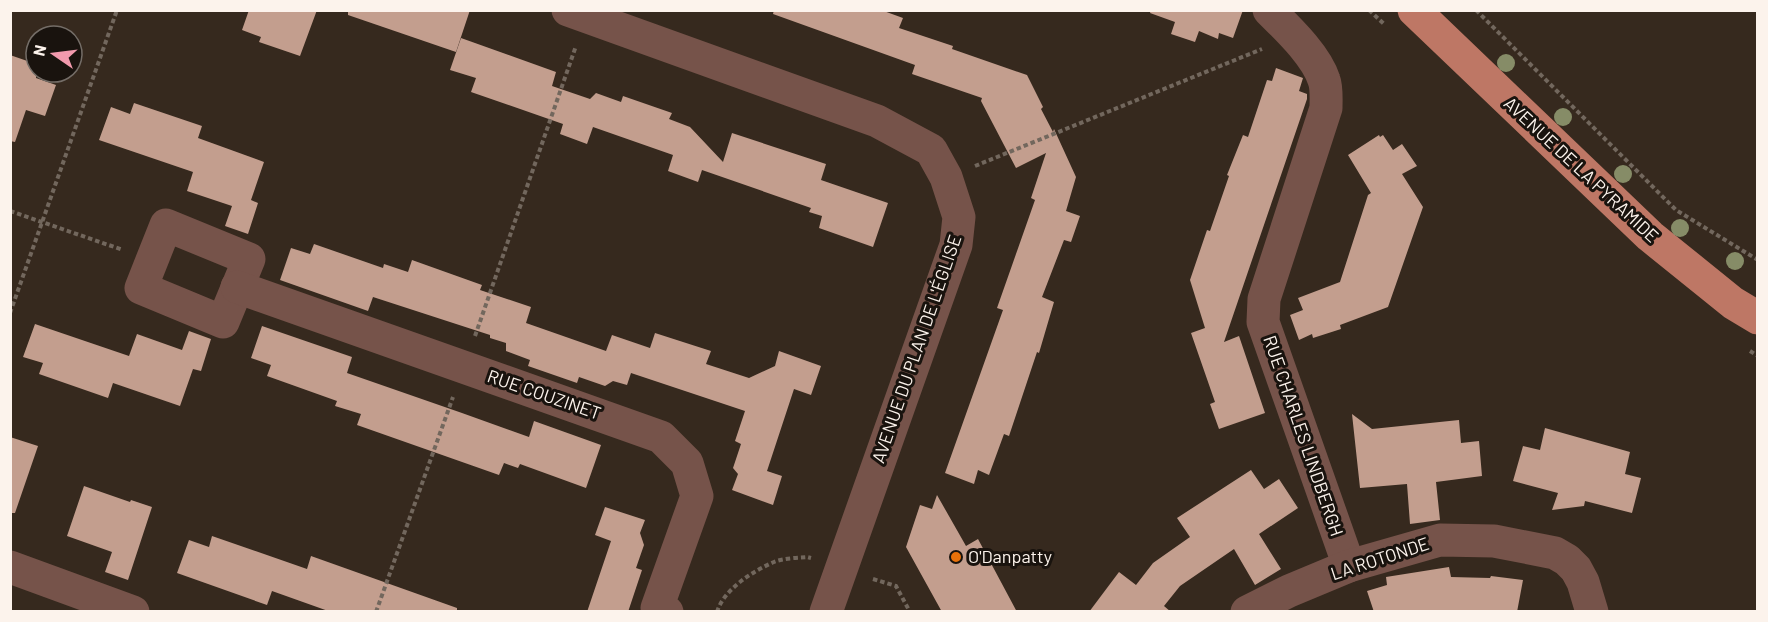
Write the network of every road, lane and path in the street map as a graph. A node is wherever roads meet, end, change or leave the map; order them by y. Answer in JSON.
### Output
{"nodes":[{"id":1,"x":117,"y":10,"type":"edge"},
{"id":2,"x":1269,"y":10,"type":"edge"},
{"id":3,"x":1414,"y":10,"type":"edge"},
{"id":4,"x":1476,"y":10,"type":"edge"},
{"id":5,"x":577,"y":14,"type":"edge"},
{"id":6,"x":1295,"y":35,"type":"junction"},
{"id":7,"x":946,"y":177,"type":"junction"},
{"id":8,"x":10,"y":211,"type":"edge"},
{"id":9,"x":43,"y":222,"type":"junction"},
{"id":10,"x":152,"y":260,"type":"junction"},
{"id":11,"x":1758,"y":260,"type":"edge"},
{"id":12,"x":237,"y":287,"type":"junction"},
{"id":13,"x":10,"y":314,"type":"edge"},
{"id":14,"x":1758,"y":318,"type":"edge"},
{"id":15,"x":464,"y":367,"type":"junction"},
{"id":16,"x":1349,"y":566,"type":"junction"},
{"id":17,"x":10,"y":567,"type":"edge"},
{"id":18,"x":660,"y":610,"type":"edge"},
{"id":19,"x":133,"y":612,"type":"edge"},
{"id":20,"x":376,"y":612,"type":"edge"},
{"id":21,"x":826,"y":612,"type":"edge"},
{"id":22,"x":1247,"y":612,"type":"edge"},
{"id":23,"x":1592,"y":612,"type":"edge"}],
"edges":[{"from":1,"to":9,"type":"path"},
{"from":2,"to":6,"type":"street","name":"RUE CHARLES LINDBERGH"},
{"from":3,"to":14,"type":"main road","name":"AVENUE DE LA PYRAMIDE"},
{"from":4,"to":11,"type":"path"},
{"from":5,"to":7,"type":"street","name":"AVENUE DU PLAN DE L'ÉGLISE"},
{"from":5,"to":15,"type":"path"},
{"from":6,"to":7,"type":"path"},
{"from":6,"to":16,"type":"street","name":"RUE CHARLES LINDBERGH"},
{"from":7,"to":21,"type":"street","name":"AVENUE DU PLAN DE L'ÉGLISE"},
{"from":8,"to":9,"type":"path"},
{"from":9,"to":10,"type":"path"},
{"from":9,"to":13,"type":"path"},
{"from":10,"to":12,"type":"street"},
{"from":10,"to":12,"type":"street"},
{"from":12,"to":15,"type":"street","name":"RUE COUZINET"},
{"from":15,"to":18,"type":"street","name":"RUE COUZINET"},
{"from":15,"to":20,"type":"path"},
{"from":16,"to":22,"type":"street","name":"LA ROTONDE"},
{"from":16,"to":23,"type":"street","name":"LA ROTONDE"},
{"from":17,"to":19,"type":"street"}]}
